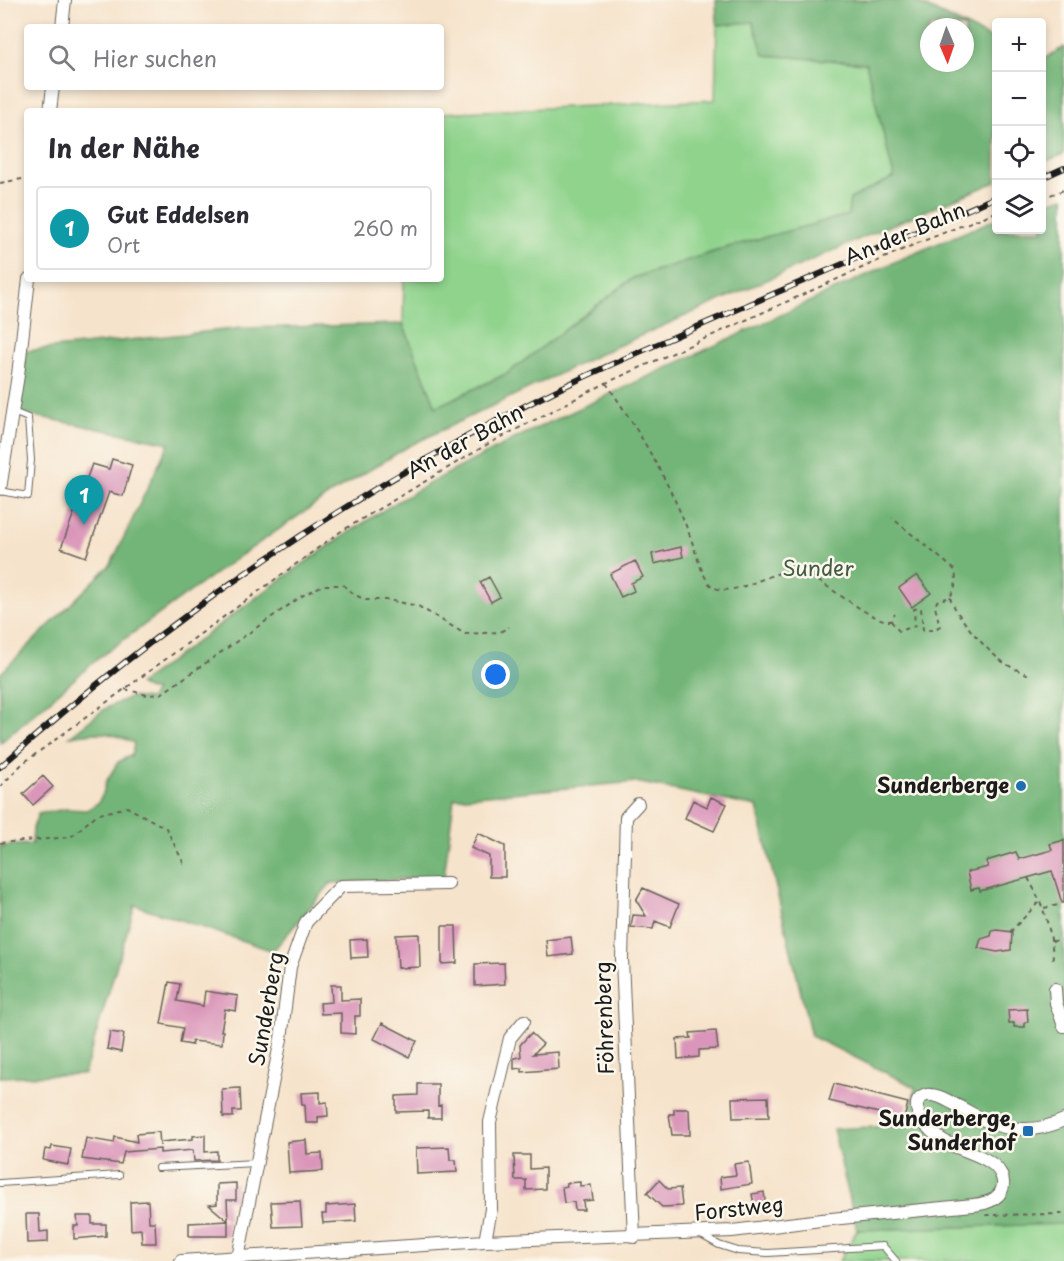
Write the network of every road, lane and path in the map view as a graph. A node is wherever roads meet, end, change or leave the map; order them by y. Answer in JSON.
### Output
{"nodes":[{"id":1,"x":65,"y":0,"type":"edge"},
{"id":2,"x":62,"y":24,"type":"edge"},
{"id":3,"x":53,"y":90,"type":"edge"},
{"id":4,"x":50,"y":108,"type":"edge"},
{"id":5,"x":24,"y":179,"type":"edge"},
{"id":6,"x":0,"y":183,"type":"edge"},
{"id":7,"x":1064,"y":190,"type":"edge"},
{"id":8,"x":1046,"y":196,"type":"edge"},
{"id":9,"x":992,"y":214,"type":"edge"},
{"id":10,"x":29,"y":282,"type":"edge"},
{"id":11,"x":606,"y":383,"type":"junction"},
{"id":12,"x":12,"y":411,"type":"junction"},
{"id":13,"x":0,"y":490,"type":"edge"},
{"id":14,"x":892,"y":518,"type":"dead end"},
{"id":15,"x":950,"y":597,"type":"junction"},
{"id":16,"x":895,"y":614,"type":"dead end"},
{"id":17,"x":891,"y":621,"type":"junction"},
{"id":18,"x":509,"y":627,"type":"dead end"},
{"id":19,"x":1031,"y":676,"type":"dead end"},
{"id":20,"x":125,"y":689,"type":"junction"},
{"id":21,"x":0,"y":787,"type":"edge"},
{"id":22,"x":638,"y":804,"type":"dead end"},
{"id":23,"x":0,"y":843,"type":"edge"},
{"id":24,"x":184,"y":864,"type":"dead end"},
{"id":25,"x":1028,"y":878,"type":"dead end"},
{"id":26,"x":448,"y":884,"type":"dead end"},
{"id":27,"x":1041,"y":900,"type":"junction"},
{"id":28,"x":1058,"y":905,"type":"dead end"},
{"id":29,"x":1043,"y":908,"type":"junction"},
{"id":30,"x":1010,"y":932,"type":"dead end"},
{"id":31,"x":1064,"y":940,"type":"edge"},
{"id":32,"x":1052,"y":941,"type":"junction"},
{"id":33,"x":1053,"y":960,"type":"dead end"},
{"id":34,"x":1055,"y":989,"type":"dead end"},
{"id":35,"x":524,"y":1022,"type":"dead end"},
{"id":36,"x":1064,"y":1026,"type":"edge"},
{"id":37,"x":1064,"y":1120,"type":"edge"},
{"id":38,"x":257,"y":1163,"type":"junction"},
{"id":39,"x":158,"y":1168,"type":"dead end"},
{"id":40,"x":119,"y":1175,"type":"dead end"},
{"id":41,"x":0,"y":1183,"type":"edge"},
{"id":42,"x":699,"y":1233,"type":"junction"},
{"id":43,"x":634,"y":1237,"type":"junction"},
{"id":44,"x":485,"y":1241,"type":"junction"},
{"id":45,"x":238,"y":1258,"type":"junction"},
{"id":46,"x":182,"y":1261,"type":"edge"},
{"id":47,"x":896,"y":1261,"type":"edge"}],
"edges":[{"from":1,"to":2,"type":"street"},
{"from":3,"to":4,"type":"street"},
{"from":5,"to":6,"type":"path"},
{"from":7,"to":8,"type":"path"},
{"from":9,"to":11,"type":"path","name":"An der Bahn"},
{"from":10,"to":12,"type":"street"},
{"from":11,"to":17,"type":"path"},
{"from":11,"to":20,"type":"path","name":"An der Bahn"},
{"from":12,"to":13,"type":"street"},
{"from":12,"to":13,"type":"lane"},
{"from":14,"to":15,"type":"path"},
{"from":15,"to":17,"type":"path"},
{"from":15,"to":19,"type":"path"},
{"from":16,"to":17,"type":"path"},
{"from":18,"to":20,"type":"path"},
{"from":20,"to":21,"type":"path","name":"An der Bahn"},
{"from":22,"to":43,"type":"street","name":"Föhrenberg"},
{"from":23,"to":24,"type":"path"},
{"from":25,"to":27,"type":"path"},
{"from":26,"to":38,"type":"street","name":"Sunderberg"},
{"from":27,"to":29,"type":"path"},
{"from":27,"to":30,"type":"path"},
{"from":28,"to":29,"type":"path"},
{"from":29,"to":32,"type":"path"},
{"from":31,"to":32,"type":"path"},
{"from":32,"to":33,"type":"path"},
{"from":34,"to":36,"type":"street"},
{"from":35,"to":44,"type":"street"},
{"from":37,"to":42,"type":"street","name":"Forstweg"},
{"from":38,"to":39,"type":"lane"},
{"from":38,"to":45,"type":"street","name":"Sunderberg"},
{"from":40,"to":41,"type":"lane"},
{"from":42,"to":43,"type":"street","name":"Forstweg"},
{"from":42,"to":47,"type":"lane"},
{"from":43,"to":44,"type":"street","name":"Forstweg"},
{"from":44,"to":45,"type":"street","name":"Forstweg"},
{"from":45,"to":46,"type":"street","name":"Forstweg"}]}
